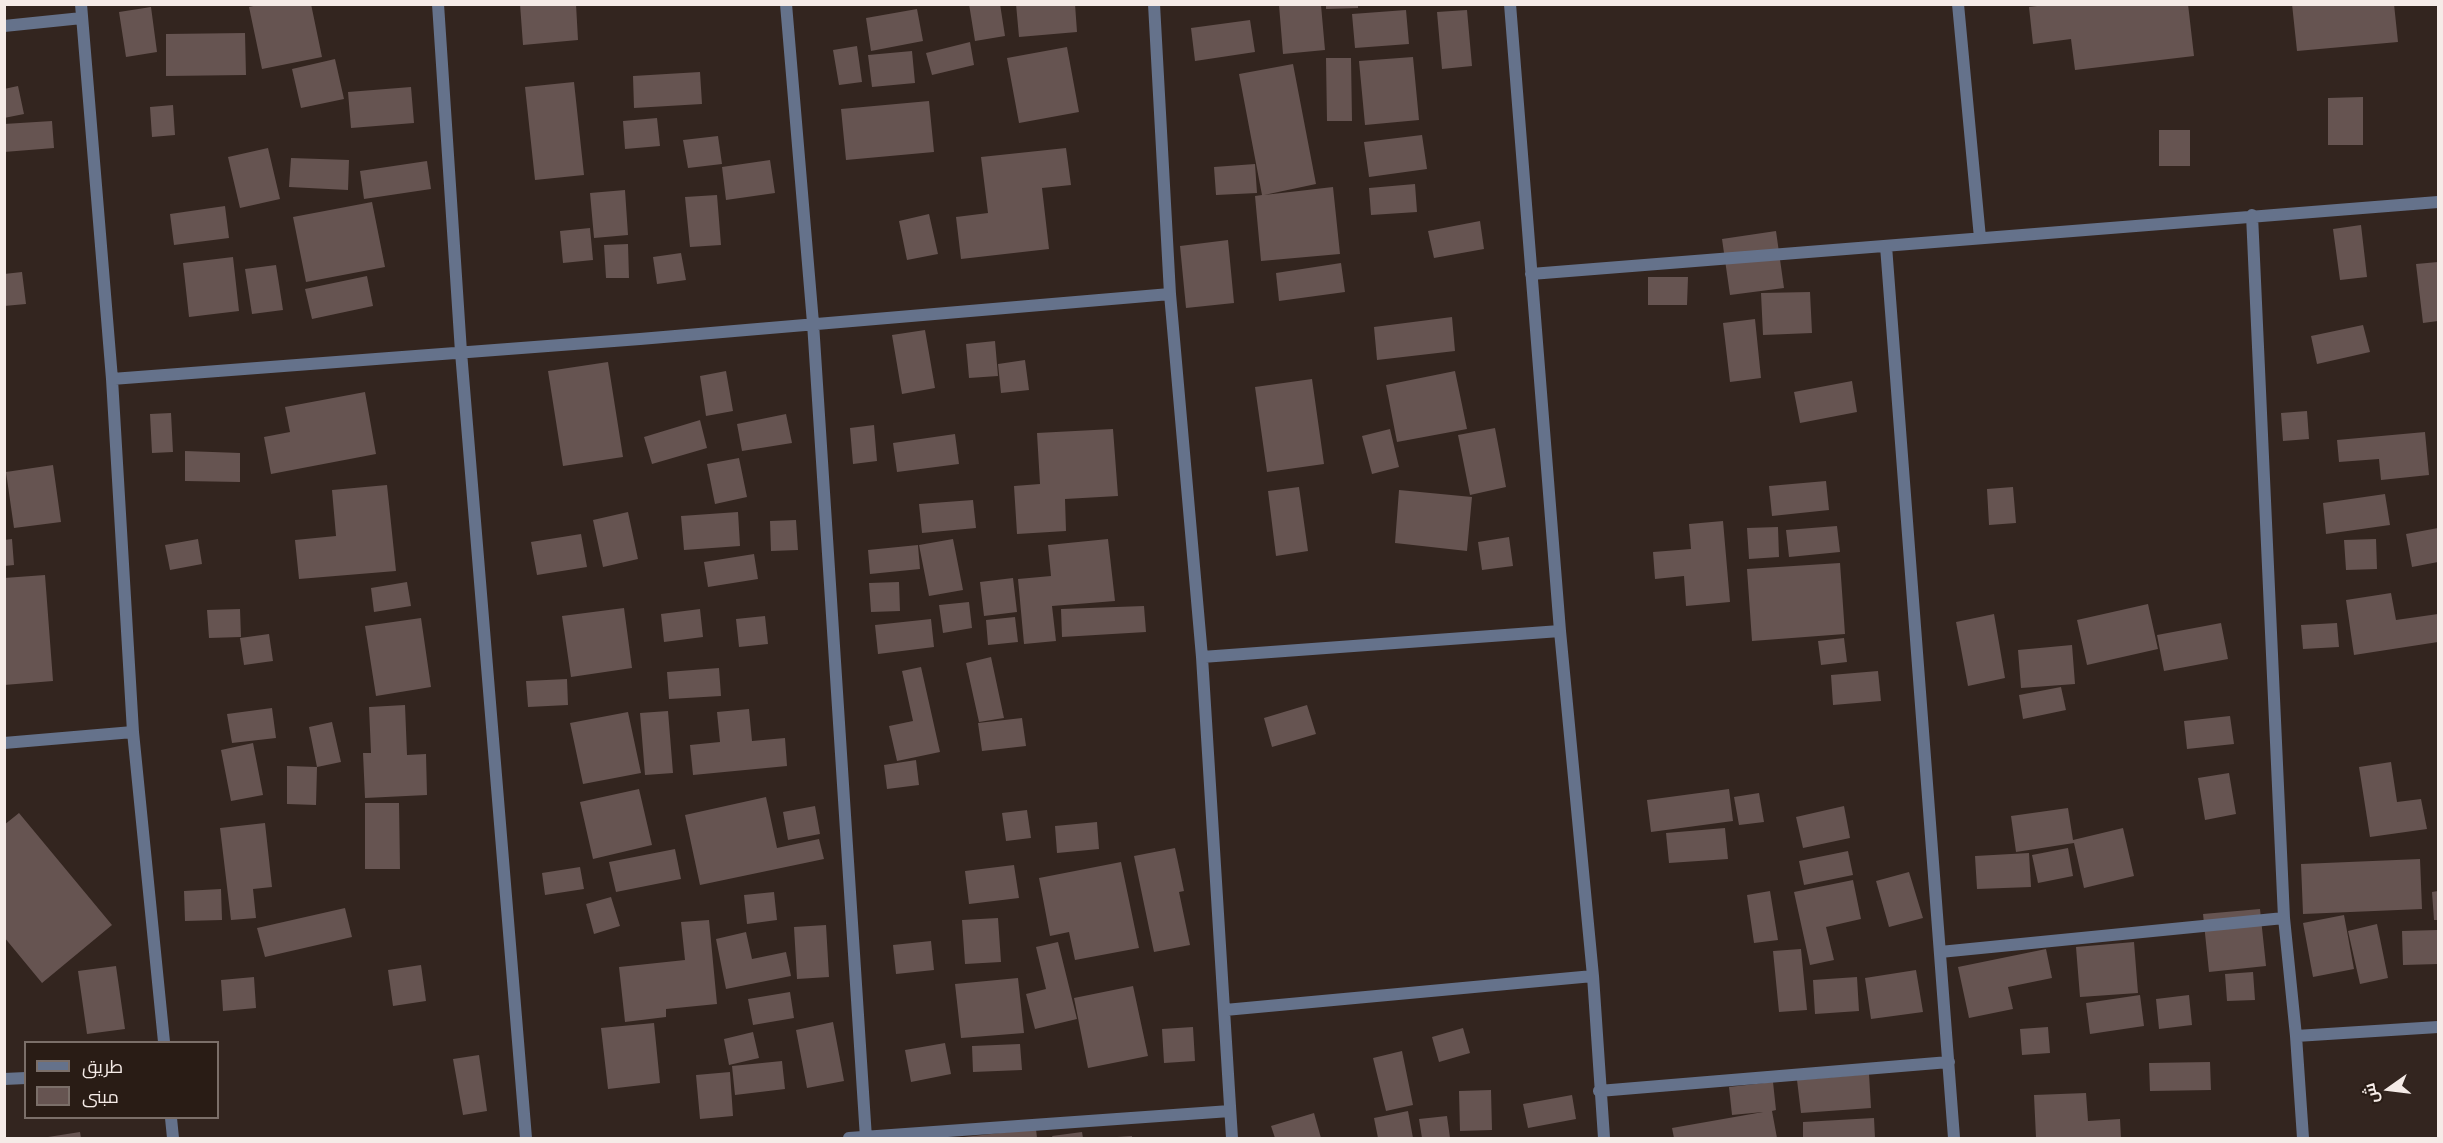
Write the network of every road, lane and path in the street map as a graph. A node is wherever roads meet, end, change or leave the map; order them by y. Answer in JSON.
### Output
{"nodes":[{"id":1,"x":81,"y":4,"type":"edge"},
{"id":2,"x":438,"y":4,"type":"edge"},
{"id":3,"x":786,"y":4,"type":"edge"},
{"id":4,"x":1154,"y":4,"type":"edge"},
{"id":5,"x":1510,"y":4,"type":"edge"},
{"id":6,"x":1958,"y":4,"type":"edge"},
{"id":7,"x":82,"y":18,"type":"junction"},
{"id":8,"x":4,"y":26,"type":"edge"},
{"id":9,"x":2439,"y":202,"type":"edge"},
{"id":10,"x":2252,"y":215,"type":"junction"},
{"id":11,"x":1980,"y":238,"type":"junction"},
{"id":12,"x":1886,"y":246,"type":"junction"},
{"id":13,"x":1531,"y":273,"type":"junction"},
{"id":14,"x":1170,"y":294,"type":"junction"},
{"id":15,"x":813,"y":323,"type":"junction"},
{"id":16,"x":461,"y":352,"type":"junction"},
{"id":17,"x":112,"y":380,"type":"junction"},
{"id":18,"x":1560,"y":631,"type":"junction"},
{"id":19,"x":1202,"y":657,"type":"junction"},
{"id":20,"x":133,"y":732,"type":"junction"},
{"id":21,"x":4,"y":743,"type":"edge"},
{"id":22,"x":2284,"y":918,"type":"junction"},
{"id":23,"x":1940,"y":952,"type":"junction"},
{"id":24,"x":1593,"y":976,"type":"junction"},
{"id":25,"x":1225,"y":1010,"type":"junction"},
{"id":26,"x":2439,"y":1027,"type":"edge"},
{"id":27,"x":2296,"y":1036,"type":"junction"},
{"id":28,"x":164,"y":1041,"type":"edge"},
{"id":29,"x":1949,"y":1062,"type":"junction"},
{"id":30,"x":24,"y":1078,"type":"edge"},
{"id":31,"x":4,"y":1080,"type":"edge"},
{"id":32,"x":1599,"y":1091,"type":"junction"},
{"id":33,"x":1230,"y":1111,"type":"junction"},
{"id":34,"x":171,"y":1119,"type":"edge"},
{"id":35,"x":173,"y":1138,"type":"edge"},
{"id":36,"x":526,"y":1138,"type":"edge"},
{"id":37,"x":849,"y":1138,"type":"edge"},
{"id":38,"x":866,"y":1138,"type":"edge"},
{"id":39,"x":1232,"y":1138,"type":"edge"},
{"id":40,"x":1604,"y":1138,"type":"edge"},
{"id":41,"x":1954,"y":1138,"type":"edge"},
{"id":42,"x":2303,"y":1138,"type":"edge"}],
"edges":[{"from":1,"to":7,"type":"street"},
{"from":2,"to":16,"type":"street"},
{"from":3,"to":15,"type":"street"},
{"from":4,"to":14,"type":"street"},
{"from":5,"to":13,"type":"street"},
{"from":6,"to":11,"type":"street"},
{"from":7,"to":8,"type":"street"},
{"from":7,"to":17,"type":"street"},
{"from":9,"to":10,"type":"street"},
{"from":10,"to":11,"type":"street"},
{"from":10,"to":22,"type":"street"},
{"from":11,"to":12,"type":"street"},
{"from":12,"to":13,"type":"street"},
{"from":12,"to":23,"type":"street"},
{"from":13,"to":18,"type":"street"},
{"from":14,"to":15,"type":"street"},
{"from":14,"to":19,"type":"street"},
{"from":15,"to":16,"type":"street"},
{"from":15,"to":38,"type":"street"},
{"from":16,"to":17,"type":"street"},
{"from":16,"to":36,"type":"street"},
{"from":17,"to":20,"type":"street"},
{"from":18,"to":19,"type":"street"},
{"from":18,"to":24,"type":"street"},
{"from":19,"to":25,"type":"street"},
{"from":20,"to":21,"type":"street"},
{"from":20,"to":28,"type":"street"},
{"from":22,"to":23,"type":"street"},
{"from":22,"to":27,"type":"street"},
{"from":23,"to":29,"type":"street"},
{"from":24,"to":25,"type":"street"},
{"from":24,"to":32,"type":"street"},
{"from":25,"to":33,"type":"street"},
{"from":26,"to":27,"type":"street"},
{"from":27,"to":42,"type":"street"},
{"from":29,"to":32,"type":"street"},
{"from":29,"to":41,"type":"street"},
{"from":30,"to":31,"type":"street"},
{"from":32,"to":40,"type":"street"},
{"from":33,"to":38,"type":"street"},
{"from":33,"to":39,"type":"street"},
{"from":34,"to":35,"type":"street"},
{"from":37,"to":38,"type":"street"}]}
